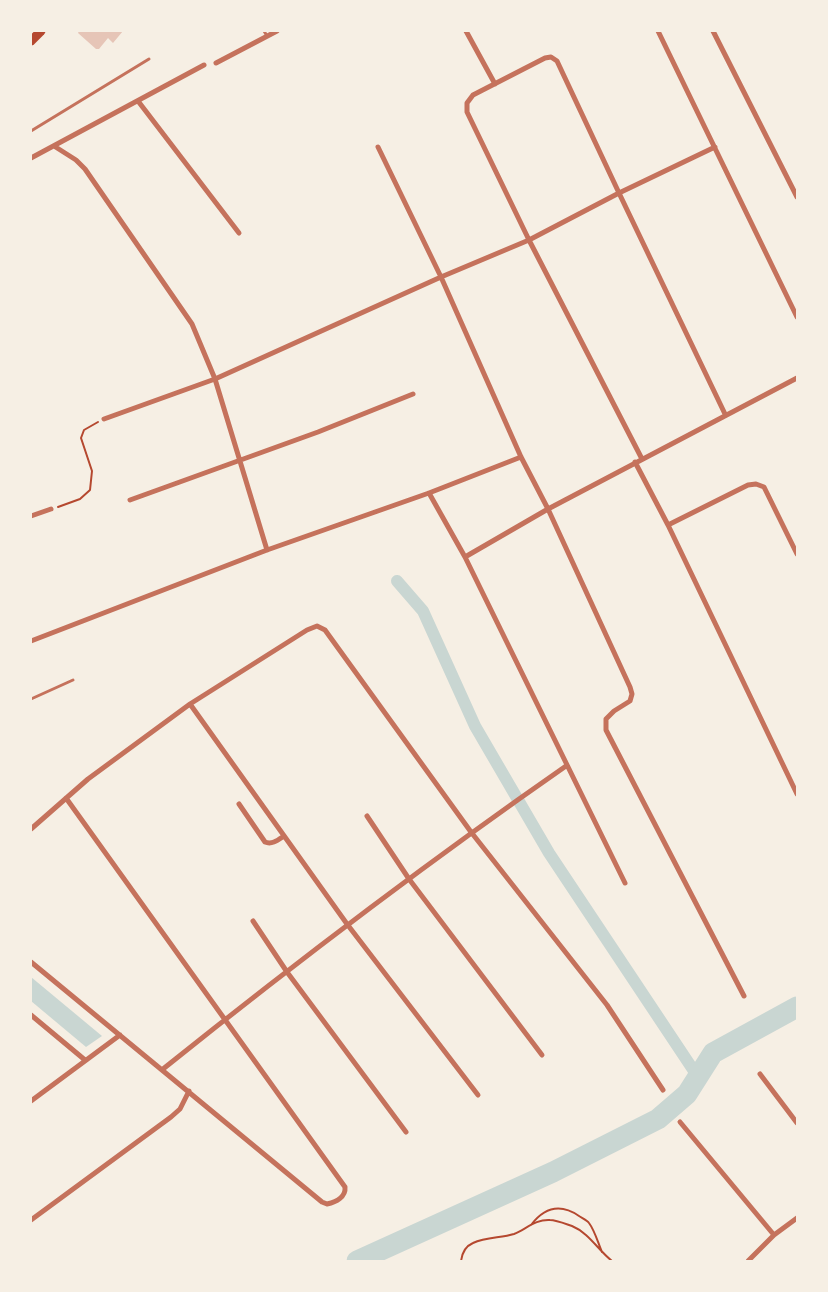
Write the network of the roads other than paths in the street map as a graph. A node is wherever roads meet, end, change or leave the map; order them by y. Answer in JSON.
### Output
{"nodes":[{"id":1,"x":41,"y":31,"type":"edge"},
{"id":2,"x":277,"y":31,"type":"edge"},
{"id":3,"x":466,"y":31,"type":"edge"},
{"id":4,"x":658,"y":31,"type":"edge"},
{"id":5,"x":713,"y":31,"type":"edge"},
{"id":6,"x":266,"y":34,"type":"edge"},
{"id":7,"x":31,"y":41,"type":"edge"},
{"id":8,"x":149,"y":59,"type":"dead end"},
{"id":9,"x":216,"y":63,"type":"dead end"},
{"id":10,"x":204,"y":66,"type":"dead end"},
{"id":11,"x":495,"y":84,"type":"junction"},
{"id":12,"x":138,"y":101,"type":"junction"},
{"id":13,"x":31,"y":131,"type":"edge"},
{"id":14,"x":54,"y":146,"type":"junction"},
{"id":15,"x":378,"y":147,"type":"dead end"},
{"id":16,"x":715,"y":147,"type":"junction"},
{"id":17,"x":31,"y":158,"type":"edge"},
{"id":18,"x":619,"y":194,"type":"junction"},
{"id":19,"x":796,"y":194,"type":"edge"},
{"id":20,"x":239,"y":233,"type":"dead end"},
{"id":21,"x":529,"y":240,"type":"junction"},
{"id":22,"x":441,"y":277,"type":"junction"},
{"id":23,"x":797,"y":317,"type":"edge"},
{"id":24,"x":797,"y":378,"type":"edge"},
{"id":25,"x":215,"y":379,"type":"junction"},
{"id":26,"x":413,"y":394,"type":"dead end"},
{"id":27,"x":725,"y":414,"type":"junction"},
{"id":28,"x":104,"y":418,"type":"road end"},
{"id":29,"x":521,"y":457,"type":"junction"},
{"id":30,"x":642,"y":459,"type":"junction"},
{"id":31,"x":240,"y":461,"type":"junction"},
{"id":32,"x":635,"y":462,"type":"junction"},
{"id":33,"x":428,"y":493,"type":"junction"},
{"id":34,"x":130,"y":500,"type":"dead end"},
{"id":35,"x":51,"y":509,"type":"road end"},
{"id":36,"x":548,"y":509,"type":"junction"},
{"id":37,"x":31,"y":516,"type":"edge"},
{"id":38,"x":668,"y":525,"type":"junction"},
{"id":39,"x":268,"y":550,"type":"junction"},
{"id":40,"x":797,"y":554,"type":"edge"},
{"id":41,"x":465,"y":557,"type":"junction"},
{"id":42,"x":31,"y":641,"type":"edge"},
{"id":43,"x":73,"y":680,"type":"dead end"},
{"id":44,"x":31,"y":699,"type":"edge"},
{"id":45,"x":190,"y":704,"type":"junction"},
{"id":46,"x":566,"y":766,"type":"junction"},
{"id":47,"x":797,"y":794,"type":"edge"},
{"id":48,"x":66,"y":798,"type":"junction"},
{"id":49,"x":239,"y":804,"type":"dead end"},
{"id":50,"x":367,"y":816,"type":"dead end"},
{"id":51,"x":31,"y":829,"type":"edge"},
{"id":52,"x":471,"y":832,"type":"junction"},
{"id":53,"x":284,"y":836,"type":"junction"},
{"id":54,"x":409,"y":879,"type":"junction"},
{"id":55,"x":625,"y":884,"type":"dead end"},
{"id":56,"x":253,"y":921,"type":"dead end"},
{"id":57,"x":347,"y":924,"type":"junction"},
{"id":58,"x":31,"y":962,"type":"edge"},
{"id":59,"x":287,"y":972,"type":"junction"},
{"id":60,"x":744,"y":996,"type":"dead end"},
{"id":61,"x":31,"y":1015,"type":"edge"},
{"id":62,"x":224,"y":1020,"type":"junction"},
{"id":63,"x":120,"y":1035,"type":"junction"},
{"id":64,"x":542,"y":1055,"type":"dead end"},
{"id":65,"x":85,"y":1060,"type":"junction"},
{"id":66,"x":163,"y":1069,"type":"junction"},
{"id":67,"x":760,"y":1074,"type":"dead end"},
{"id":68,"x":663,"y":1090,"type":"dead end"},
{"id":69,"x":189,"y":1092,"type":"junction"},
{"id":70,"x":478,"y":1095,"type":"dead end"},
{"id":71,"x":31,"y":1101,"type":"edge"},
{"id":72,"x":680,"y":1122,"type":"dead end"},
{"id":73,"x":797,"y":1123,"type":"edge"},
{"id":74,"x":406,"y":1132,"type":"dead end"},
{"id":75,"x":797,"y":1218,"type":"edge"},
{"id":76,"x":31,"y":1220,"type":"edge"},
{"id":77,"x":774,"y":1235,"type":"junction"},
{"id":78,"x":748,"y":1261,"type":"edge"}],
"edges":[{"from":1,"to":7,"type":"main road"},
{"from":2,"to":6,"type":"street"},
{"from":3,"to":11,"type":"street"},
{"from":4,"to":16,"type":"street"},
{"from":5,"to":19,"type":"street"},
{"from":6,"to":9,"type":"street"},
{"from":8,"to":13,"type":"lane"},
{"from":10,"to":12,"type":"street"},
{"from":11,"to":18,"type":"street"},
{"from":11,"to":21,"type":"street"},
{"from":12,"to":14,"type":"street"},
{"from":12,"to":20,"type":"street"},
{"from":14,"to":17,"type":"street"},
{"from":14,"to":25,"type":"street"},
{"from":15,"to":22,"type":"street"},
{"from":16,"to":18,"type":"street"},
{"from":16,"to":23,"type":"street"},
{"from":18,"to":21,"type":"street"},
{"from":18,"to":27,"type":"street"},
{"from":21,"to":22,"type":"street"},
{"from":21,"to":30,"type":"street"},
{"from":22,"to":25,"type":"street"},
{"from":22,"to":29,"type":"street"},
{"from":24,"to":27,"type":"street"},
{"from":25,"to":28,"type":"street"},
{"from":25,"to":31,"type":"street"},
{"from":26,"to":31,"type":"street"},
{"from":27,"to":30,"type":"street"},
{"from":29,"to":33,"type":"street"},
{"from":29,"to":36,"type":"street"},
{"from":30,"to":32,"type":"street"},
{"from":31,"to":34,"type":"street"},
{"from":31,"to":39,"type":"street"},
{"from":32,"to":36,"type":"street"},
{"from":32,"to":38,"type":"street"},
{"from":33,"to":39,"type":"street"},
{"from":33,"to":41,"type":"street"},
{"from":35,"to":37,"type":"street"},
{"from":36,"to":41,"type":"street"},
{"from":36,"to":60,"type":"street"},
{"from":38,"to":40,"type":"street"},
{"from":38,"to":47,"type":"street"},
{"from":39,"to":42,"type":"street"},
{"from":41,"to":46,"type":"street"},
{"from":43,"to":44,"type":"lane"},
{"from":45,"to":48,"type":"street"},
{"from":45,"to":52,"type":"street"},
{"from":45,"to":53,"type":"street"},
{"from":46,"to":52,"type":"street"},
{"from":46,"to":55,"type":"street"},
{"from":48,"to":51,"type":"street"},
{"from":48,"to":62,"type":"street"},
{"from":49,"to":53,"type":"street"},
{"from":50,"to":54,"type":"street"},
{"from":52,"to":54,"type":"street"},
{"from":52,"to":68,"type":"street"},
{"from":53,"to":57,"type":"street"},
{"from":54,"to":57,"type":"street"},
{"from":54,"to":64,"type":"street"},
{"from":56,"to":59,"type":"street"},
{"from":57,"to":59,"type":"street"},
{"from":57,"to":70,"type":"street"},
{"from":58,"to":63,"type":"street"},
{"from":59,"to":62,"type":"street"},
{"from":59,"to":74,"type":"street"},
{"from":61,"to":65,"type":"street"},
{"from":62,"to":66,"type":"street"},
{"from":62,"to":69,"type":"street"},
{"from":63,"to":65,"type":"street"},
{"from":63,"to":66,"type":"street"},
{"from":65,"to":71,"type":"street"},
{"from":66,"to":69,"type":"street"},
{"from":67,"to":73,"type":"street"},
{"from":69,"to":76,"type":"street"},
{"from":72,"to":77,"type":"street"},
{"from":75,"to":77,"type":"street"},
{"from":77,"to":78,"type":"street"}]}
